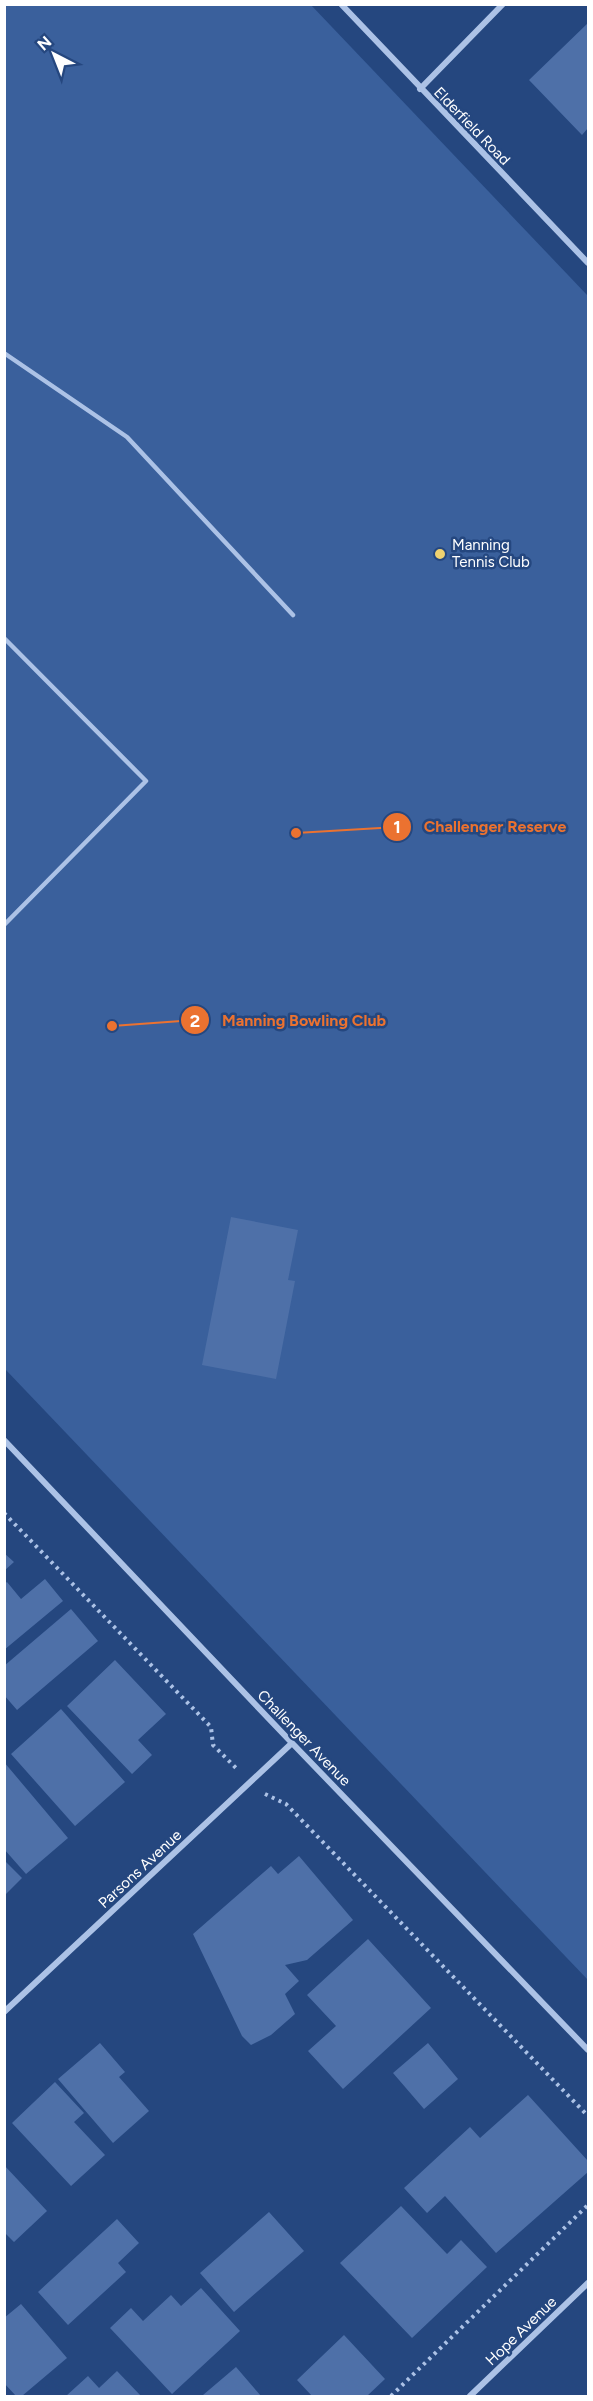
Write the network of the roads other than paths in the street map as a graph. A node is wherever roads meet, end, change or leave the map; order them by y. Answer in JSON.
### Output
{"nodes":[{"id":1,"x":341,"y":4,"type":"edge"},
{"id":2,"x":503,"y":4,"type":"edge"},
{"id":3,"x":420,"y":89,"type":"junction"},
{"id":4,"x":588,"y":263,"type":"edge"},
{"id":5,"x":4,"y":353,"type":"edge"},
{"id":6,"x":293,"y":615,"type":"dead end"},
{"id":7,"x":4,"y":638,"type":"edge"},
{"id":8,"x":4,"y":925,"type":"edge"},
{"id":9,"x":4,"y":1440,"type":"edge"},
{"id":10,"x":292,"y":1743,"type":"junction"},
{"id":11,"x":4,"y":2012,"type":"edge"},
{"id":12,"x":588,"y":2050,"type":"edge"},
{"id":13,"x":588,"y":2283,"type":"edge"},
{"id":14,"x":470,"y":2397,"type":"edge"}],
"edges":[{"from":1,"to":3,"type":"street","name":"Elderfield Road"},
{"from":2,"to":3,"type":"street"},
{"from":3,"to":4,"type":"street","name":"Elderfield Road"},
{"from":5,"to":6,"type":"lane"},
{"from":7,"to":8,"type":"lane"},
{"from":9,"to":10,"type":"street","name":"Challenger Avenue"},
{"from":10,"to":11,"type":"street","name":"Parsons Avenue"},
{"from":10,"to":12,"type":"street","name":"Challenger Avenue"},
{"from":13,"to":14,"type":"street","name":"Hope Avenue"}]}
